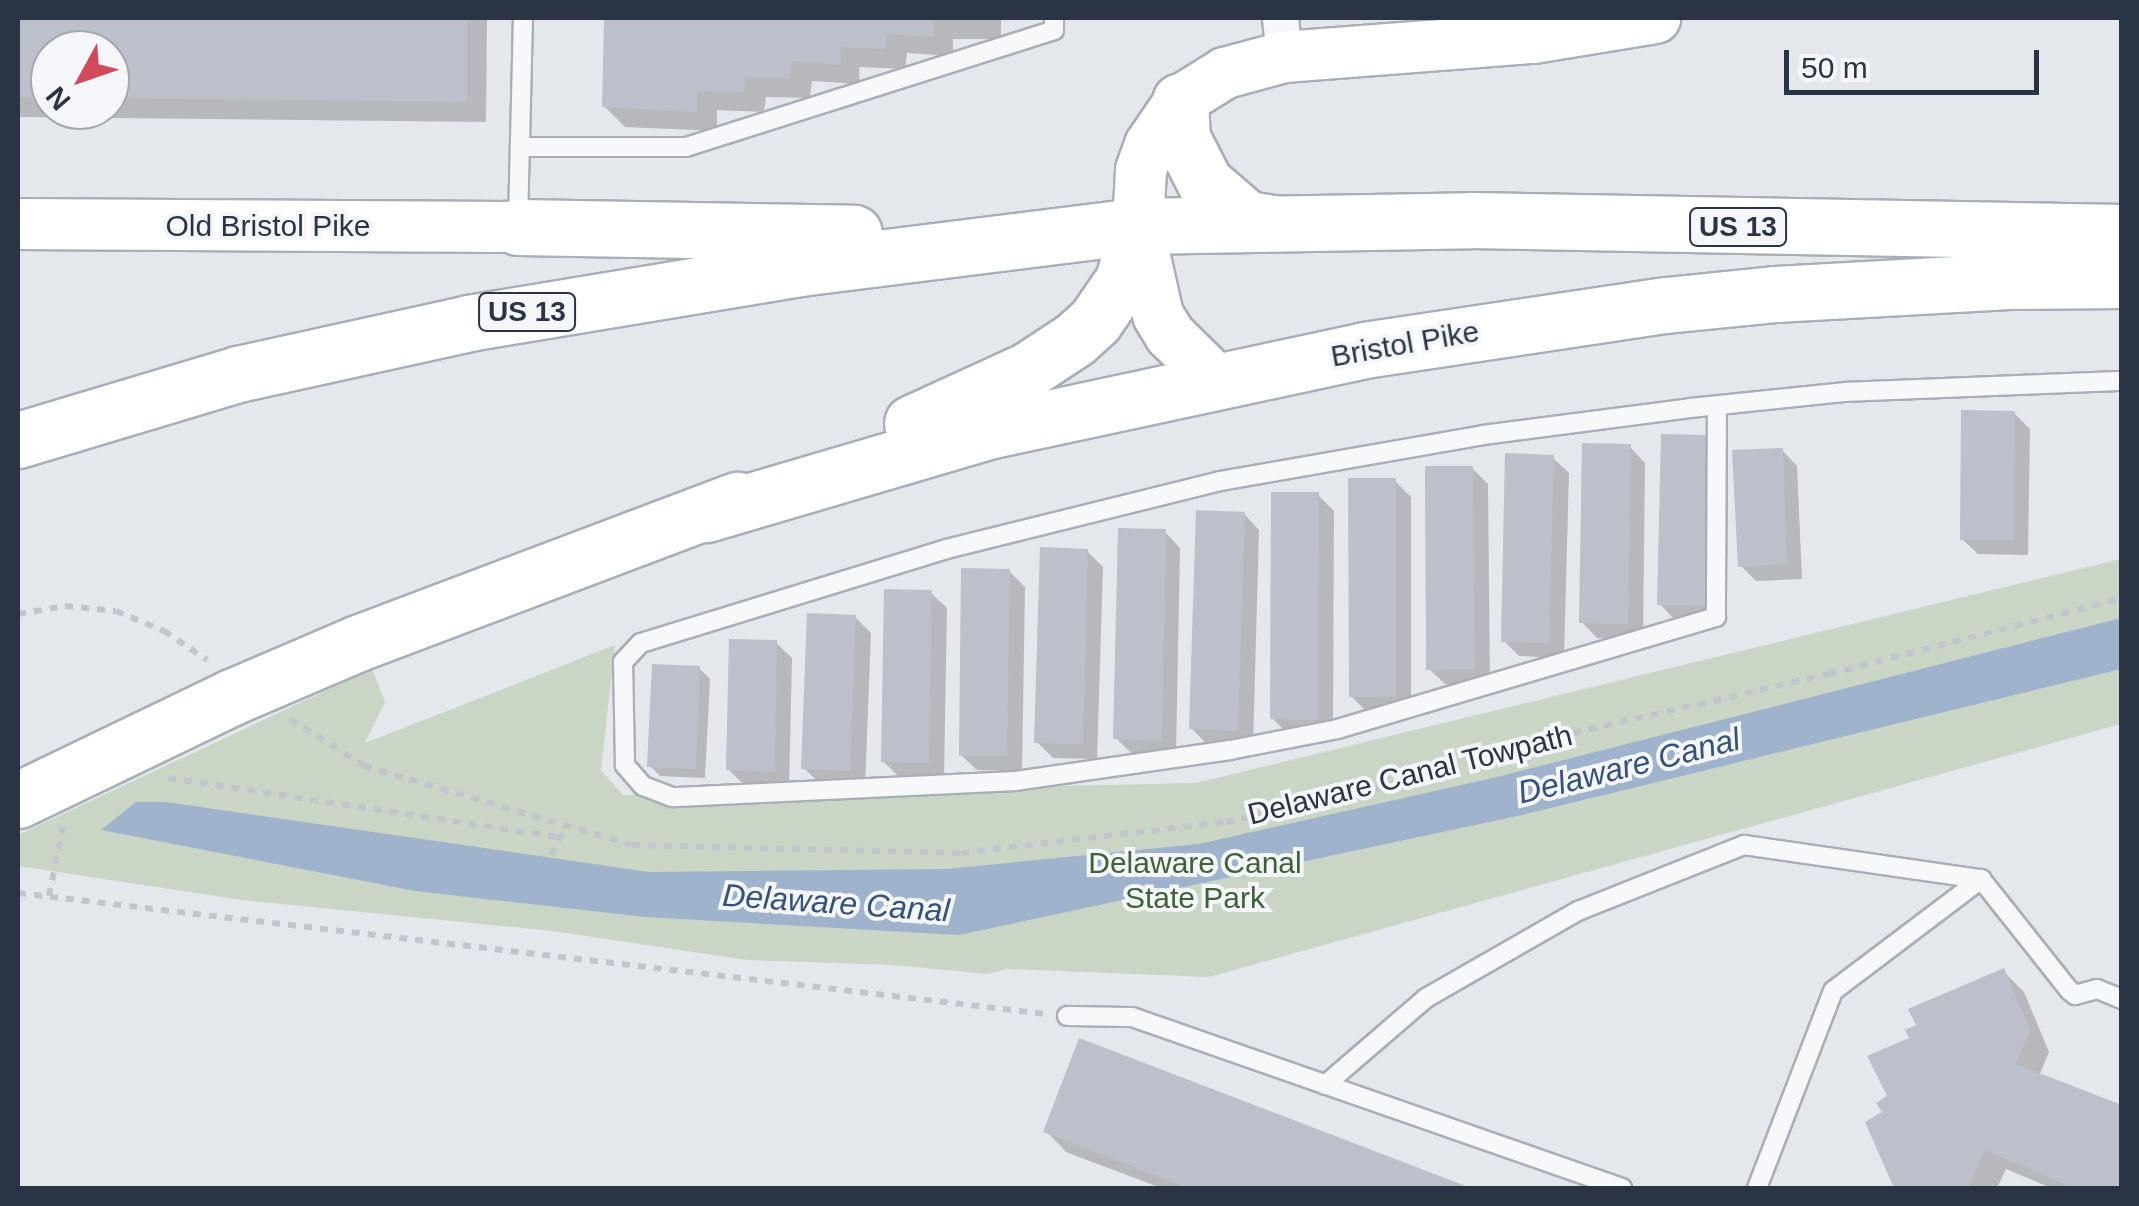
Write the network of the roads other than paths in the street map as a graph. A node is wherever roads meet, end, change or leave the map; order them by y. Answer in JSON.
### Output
{"nodes":[{"id":1,"x":523,"y":18,"type":"edge"},
{"id":2,"x":1054,"y":18,"type":"edge"},
{"id":3,"x":1655,"y":18,"type":"edge"},
{"id":4,"x":1282,"y":38,"type":"edge"},
{"id":5,"x":1180,"y":101,"type":"junction"},
{"id":6,"x":520,"y":148,"type":"junction"},
{"id":7,"x":18,"y":224,"type":"edge"},
{"id":8,"x":1279,"y":224,"type":"junction"},
{"id":9,"x":1138,"y":226,"type":"junction"},
{"id":10,"x":518,"y":227,"type":"junction"},
{"id":11,"x":2122,"y":232,"type":"edge"},
{"id":12,"x":1047,"y":237,"type":"junction"},
{"id":13,"x":2122,"y":280,"type":"edge"},
{"id":14,"x":1216,"y":378,"type":"junction"},
{"id":15,"x":2122,"y":381,"type":"edge"},
{"id":16,"x":1717,"y":406,"type":"junction"},
{"id":17,"x":18,"y":440,"type":"edge"},
{"id":18,"x":706,"y":514,"type":"junction"},
{"id":19,"x":18,"y":800,"type":"edge"},
{"id":20,"x":1981,"y":879,"type":"junction"},
{"id":21,"x":2122,"y":999,"type":"edge"},
{"id":22,"x":1067,"y":1016,"type":"road end"},
{"id":23,"x":1325,"y":1085,"type":"junction"},
{"id":24,"x":1622,"y":1188,"type":"edge"},
{"id":25,"x":1756,"y":1188,"type":"edge"}],
"edges":[{"from":1,"to":6,"type":"lane"},
{"from":2,"to":6,"type":"lane"},
{"from":3,"to":4,"type":"main road"},
{"from":4,"to":5,"type":"main road"},
{"from":5,"to":8,"type":"highway"},
{"from":5,"to":9,"type":"main road"},
{"from":6,"to":10,"type":"lane"},
{"from":7,"to":10,"type":"main road","name":"Old Bristol Pike"},
{"from":8,"to":9,"type":"highway","number":"US 13"},
{"from":8,"to":11,"type":"highway","number":"US 13"},
{"from":9,"to":12,"type":"highway","number":"US 13"},
{"from":9,"to":14,"type":"main road"},
{"from":9,"to":18,"type":"highway"},
{"from":10,"to":12,"type":"highway"},
{"from":12,"to":17,"type":"highway","number":"US 13"},
{"from":13,"to":14,"type":"highway","name":"Bristol Pike","number":"US 13"},
{"from":14,"to":18,"type":"highway","name":"Bristol Pike","number":"US 13"},
{"from":15,"to":16,"type":"lane"},
{"from":16,"to":16,"type":"lane"},
{"from":18,"to":19,"type":"highway","number":"US 13"},
{"from":20,"to":21,"type":"lane"},
{"from":20,"to":23,"type":"lane"},
{"from":20,"to":25,"type":"lane"},
{"from":22,"to":23,"type":"lane"},
{"from":23,"to":24,"type":"lane"}]}
